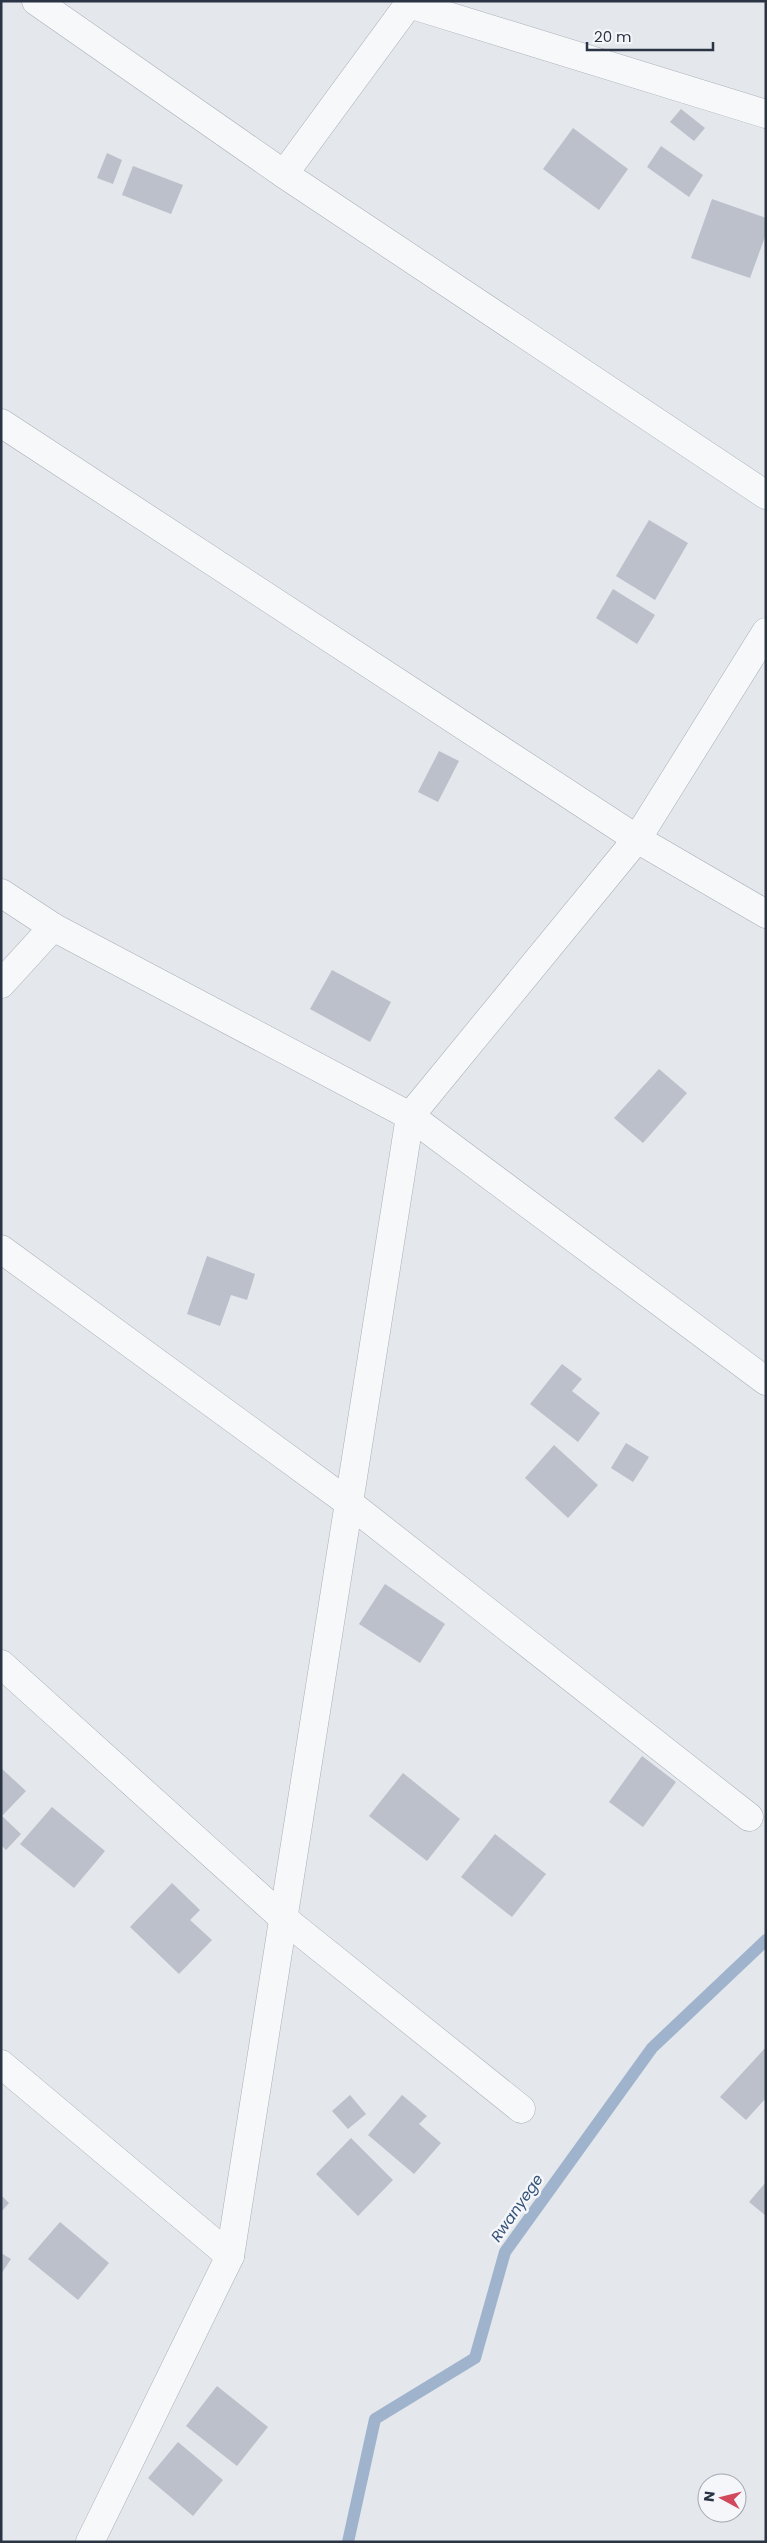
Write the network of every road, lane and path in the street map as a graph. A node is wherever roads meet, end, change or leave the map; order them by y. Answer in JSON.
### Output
{"nodes":[{"id":1,"x":36,"y":1,"type":"edge"},
{"id":2,"x":410,"y":3,"type":"edge"},
{"id":3,"x":766,"y":114,"type":"edge"},
{"id":4,"x":284,"y":174,"type":"junction"},
{"id":5,"x":1,"y":423,"type":"edge"},
{"id":6,"x":766,"y":495,"type":"edge"},
{"id":7,"x":766,"y":632,"type":"edge"},
{"id":8,"x":637,"y":840,"type":"junction"},
{"id":9,"x":1,"y":893,"type":"edge"},
{"id":10,"x":766,"y":914,"type":"edge"},
{"id":11,"x":53,"y":927,"type":"junction"},
{"id":12,"x":1,"y":984,"type":"edge"},
{"id":13,"x":410,"y":1116,"type":"junction"},
{"id":14,"x":1,"y":1249,"type":"edge"},
{"id":15,"x":766,"y":1381,"type":"edge"},
{"id":16,"x":349,"y":1503,"type":"junction"},
{"id":17,"x":1,"y":1664,"type":"edge"},
{"id":18,"x":749,"y":1817,"type":"dead end"},
{"id":19,"x":283,"y":1918,"type":"junction"},
{"id":20,"x":1,"y":2064,"type":"edge"},
{"id":21,"x":521,"y":2109,"type":"dead end"},
{"id":22,"x":230,"y":2256,"type":"junction"},
{"id":23,"x":90,"y":2542,"type":"edge"}],
"edges":[{"from":1,"to":4,"type":"street"},
{"from":2,"to":3,"type":"street"},
{"from":2,"to":4,"type":"street"},
{"from":4,"to":6,"type":"street"},
{"from":5,"to":8,"type":"street"},
{"from":7,"to":8,"type":"street"},
{"from":8,"to":10,"type":"street"},
{"from":8,"to":13,"type":"street"},
{"from":9,"to":11,"type":"street"},
{"from":11,"to":12,"type":"street"},
{"from":11,"to":13,"type":"street"},
{"from":13,"to":15,"type":"street"},
{"from":13,"to":16,"type":"street"},
{"from":14,"to":16,"type":"street"},
{"from":16,"to":18,"type":"street"},
{"from":16,"to":19,"type":"street"},
{"from":17,"to":19,"type":"street"},
{"from":19,"to":21,"type":"street"},
{"from":19,"to":22,"type":"street"},
{"from":20,"to":22,"type":"street"},
{"from":22,"to":23,"type":"street"}]}
